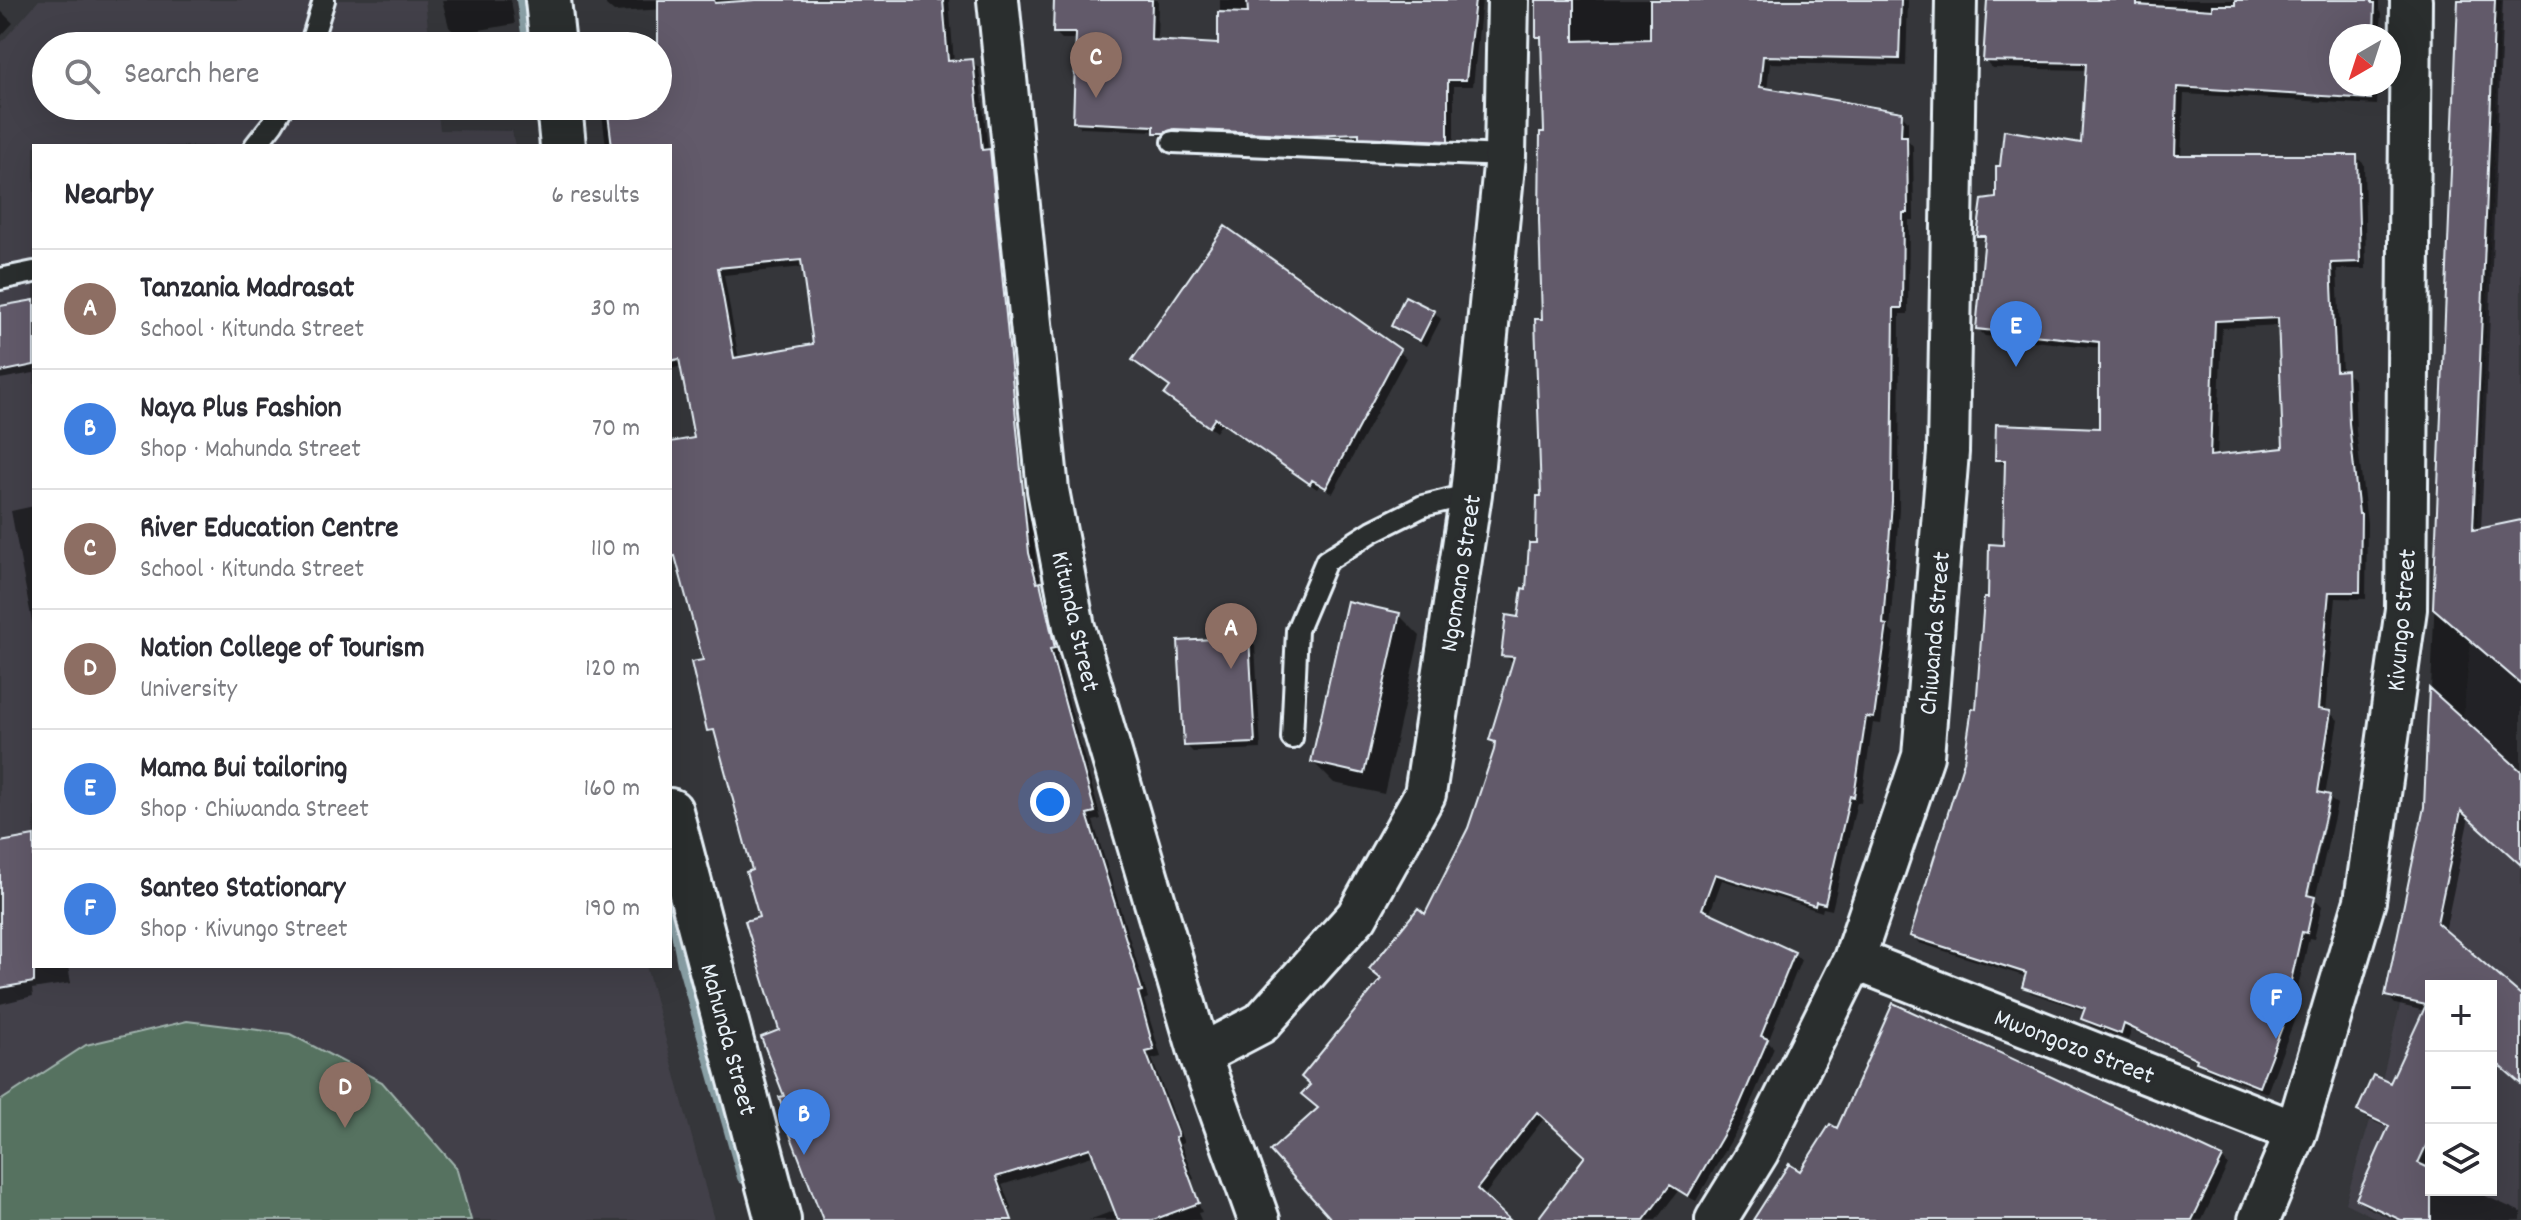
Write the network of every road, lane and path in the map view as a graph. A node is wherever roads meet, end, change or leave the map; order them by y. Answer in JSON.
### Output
{"nodes":[{"id":1,"x":324,"y":0,"type":"edge"},
{"id":2,"x":548,"y":0,"type":"edge"},
{"id":3,"x":998,"y":0,"type":"edge"},
{"id":4,"x":1508,"y":0,"type":"edge"},
{"id":5,"x":1956,"y":0,"type":"edge"},
{"id":6,"x":2411,"y":0,"type":"edge"},
{"id":7,"x":314,"y":32,"type":"edge"},
{"id":8,"x":551,"y":32,"type":"edge"},
{"id":9,"x":275,"y":120,"type":"edge"},
{"id":10,"x":560,"y":120,"type":"edge"},
{"id":11,"x":1173,"y":142,"type":"dead end"},
{"id":12,"x":257,"y":144,"type":"edge"},
{"id":13,"x":563,"y":144,"type":"edge"},
{"id":14,"x":1505,"y":156,"type":"junction"},
{"id":15,"x":32,"y":272,"type":"edge"},
{"id":16,"x":0,"y":279,"type":"edge"},
{"id":17,"x":1471,"y":494,"type":"junction"},
{"id":18,"x":1292,"y":738,"type":"dead end"},
{"id":19,"x":672,"y":819,"type":"edge"},
{"id":20,"x":1854,"y":959,"type":"junction"},
{"id":21,"x":1200,"y":1055,"type":"junction"},
{"id":22,"x":2296,"y":1132,"type":"junction"},
{"id":23,"x":2263,"y":1219,"type":"edge"},
{"id":24,"x":778,"y":1220,"type":"edge"},
{"id":25,"x":1259,"y":1220,"type":"edge"},
{"id":26,"x":1716,"y":1220,"type":"edge"}],
"edges":[{"from":1,"to":7,"type":"lane"},
{"from":2,"to":8,"type":"street"},
{"from":3,"to":21,"type":"street","name":"Kitunda Street"},
{"from":4,"to":14,"type":"street","name":"Ngomano Street"},
{"from":5,"to":20,"type":"street","name":"Chiwanda Street"},
{"from":6,"to":22,"type":"street","name":"Kivungo Street"},
{"from":9,"to":12,"type":"lane"},
{"from":10,"to":13,"type":"street"},
{"from":11,"to":14,"type":"lane"},
{"from":14,"to":17,"type":"street","name":"Ngomano Street"},
{"from":15,"to":16,"type":"lane"},
{"from":17,"to":18,"type":"lane"},
{"from":17,"to":21,"type":"street","name":"Ngomano Street"},
{"from":19,"to":24,"type":"street","name":"Mahunda Street"},
{"from":20,"to":22,"type":"street","name":"Mwongozo Street"},
{"from":20,"to":26,"type":"street","name":"Chiwanda Street"},
{"from":21,"to":25,"type":"street","name":"Kitunda Street"},
{"from":22,"to":23,"type":"street","name":"Kivungo Street"}]}
